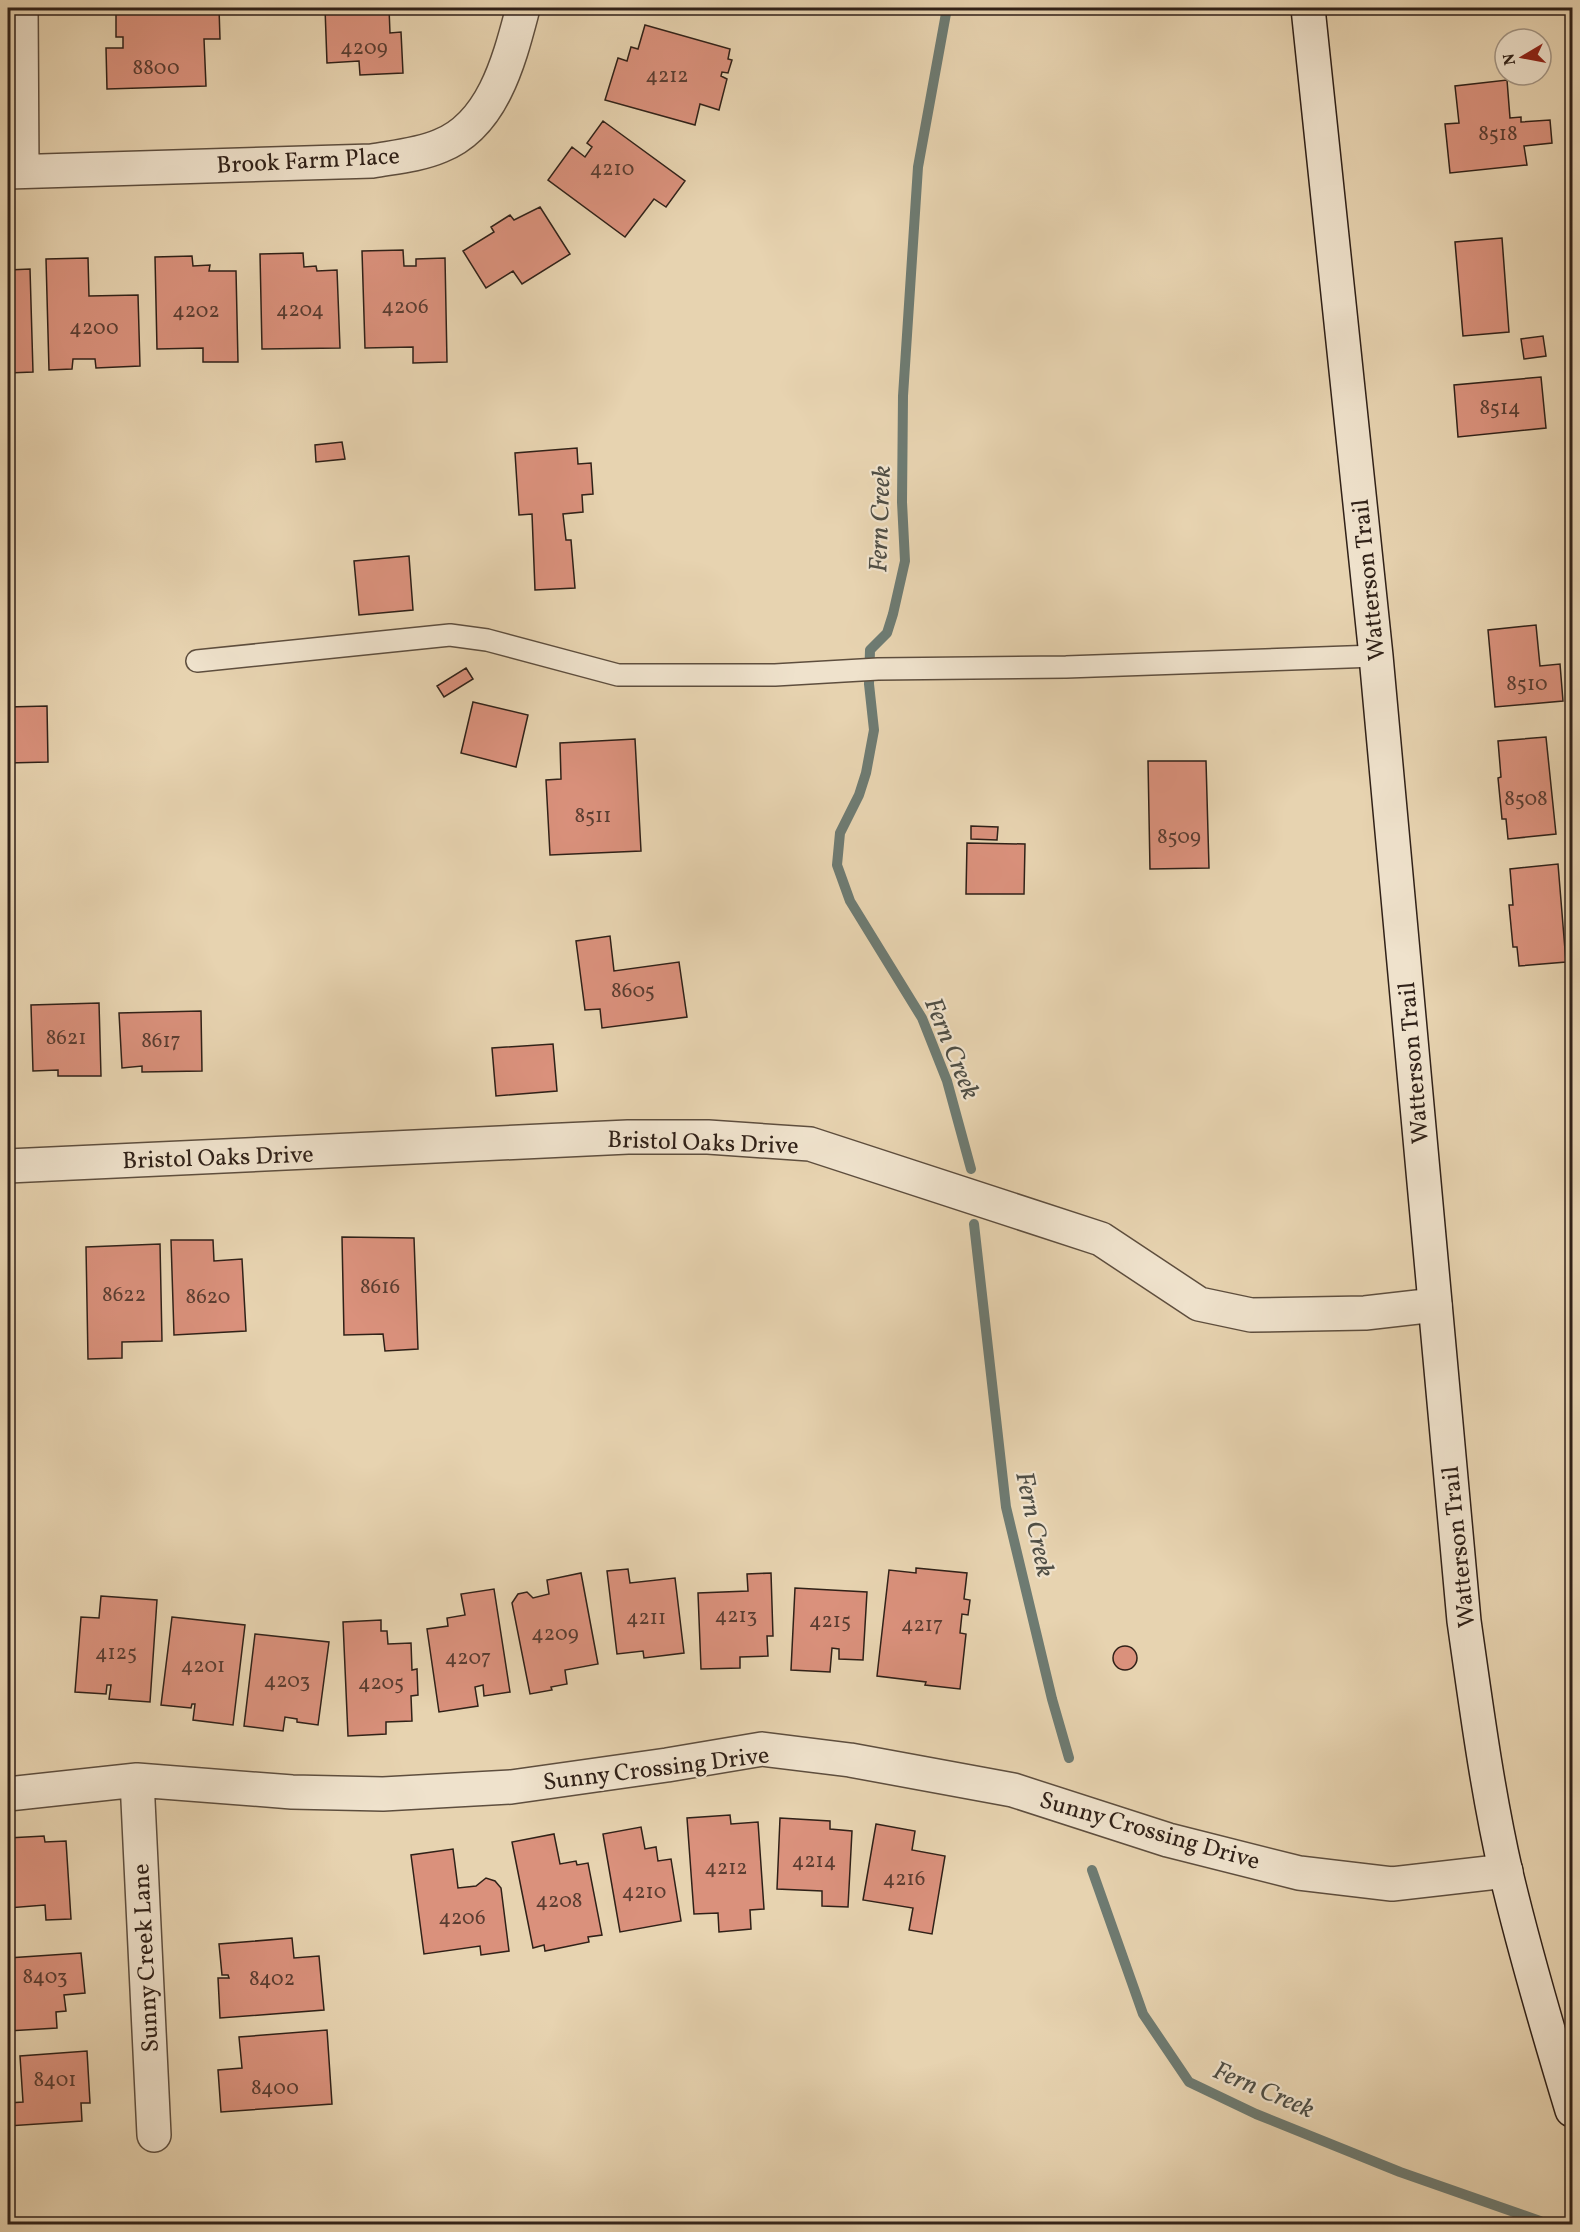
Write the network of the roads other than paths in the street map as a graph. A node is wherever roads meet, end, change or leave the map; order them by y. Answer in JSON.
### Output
{"nodes":[{"id":1,"x":21,"y":8,"type":"edge"},
{"id":2,"x":523,"y":8,"type":"edge"},
{"id":3,"x":1308,"y":8,"type":"edge"},
{"id":4,"x":15,"y":171,"type":"edge"},
{"id":5,"x":1376,"y":656,"type":"junction"},
{"id":6,"x":196,"y":661,"type":"dead end"},
{"id":7,"x":8,"y":1166,"type":"edge"},
{"id":8,"x":1435,"y":1305,"type":"junction"},
{"id":9,"x":137,"y":1780,"type":"junction"},
{"id":10,"x":8,"y":1794,"type":"edge"},
{"id":11,"x":1506,"y":1871,"type":"junction"},
{"id":12,"x":1572,"y":2110,"type":"edge"},
{"id":13,"x":154,"y":2135,"type":"dead end"}],
"edges":[{"from":1,"to":4,"type":"street"},
{"from":2,"to":4,"type":"street","name":"Brook Farm Place"},
{"from":3,"to":5,"type":"street","name":"Watterson Trail"},
{"from":5,"to":6,"type":"lane"},
{"from":5,"to":8,"type":"street","name":"Watterson Trail"},
{"from":7,"to":8,"type":"street","name":"Bristol Oaks Drive"},
{"from":8,"to":11,"type":"street","name":"Watterson Trail"},
{"from":9,"to":10,"type":"street","name":"Sunny Crossing Drive"},
{"from":9,"to":11,"type":"street","name":"Sunny Crossing Drive"},
{"from":9,"to":13,"type":"street","name":"Sunny Creek Lane"},
{"from":11,"to":12,"type":"street","name":"Watterson Trail"}]}
